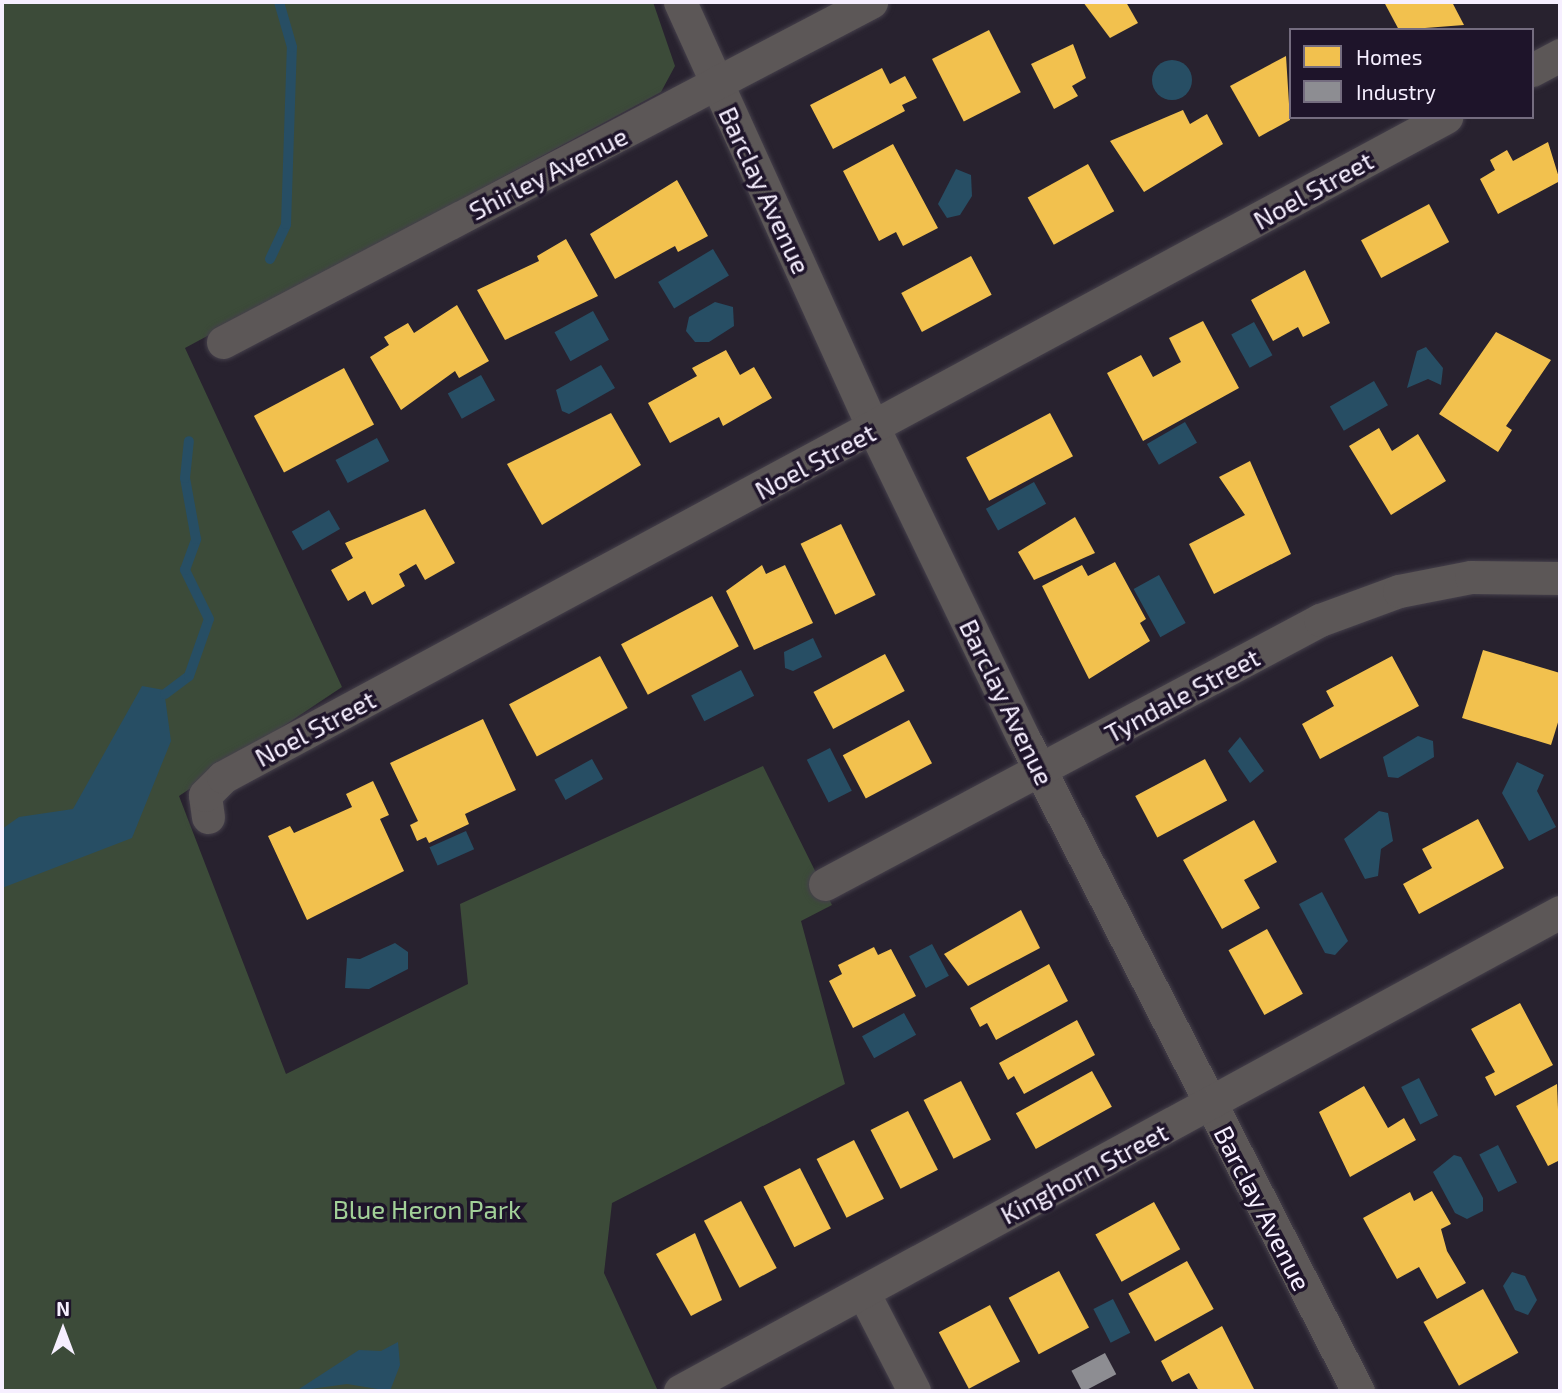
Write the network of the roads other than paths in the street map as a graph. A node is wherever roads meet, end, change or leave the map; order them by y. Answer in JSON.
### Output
{"nodes":[{"id":1,"x":680,"y":2,"type":"edge"},
{"id":2,"x":871,"y":2,"type":"edge"},
{"id":3,"x":1560,"y":55,"type":"edge"},
{"id":4,"x":1534,"y":69,"type":"edge"},
{"id":5,"x":717,"y":86,"type":"junction"},
{"id":6,"x":1442,"y":119,"type":"edge"},
{"id":7,"x":223,"y":342,"type":"dead end"},
{"id":8,"x":874,"y":429,"type":"junction"},
{"id":9,"x":1560,"y":578,"type":"edge"},
{"id":10,"x":1040,"y":771,"type":"junction"},
{"id":11,"x":208,"y":817,"type":"dead end"},
{"id":12,"x":825,"y":884,"type":"dead end"},
{"id":13,"x":1560,"y":914,"type":"edge"},
{"id":14,"x":1209,"y":1105,"type":"junction"},
{"id":15,"x":863,"y":1292,"type":"junction"},
{"id":16,"x":680,"y":1391,"type":"edge"},
{"id":17,"x":915,"y":1391,"type":"edge"},
{"id":18,"x":1357,"y":1391,"type":"edge"}],
"edges":[{"from":1,"to":5,"type":"street","name":"Barclay Avenue"},
{"from":2,"to":5,"type":"street","name":"Shirley Avenue"},
{"from":3,"to":4,"type":"street"},
{"from":5,"to":7,"type":"street","name":"Shirley Avenue"},
{"from":5,"to":8,"type":"street","name":"Barclay Avenue"},
{"from":6,"to":8,"type":"street","name":"Noel Street"},
{"from":8,"to":10,"type":"street","name":"Barclay Avenue"},
{"from":8,"to":11,"type":"street","name":"Noel Street"},
{"from":9,"to":10,"type":"street","name":"Tyndale Street"},
{"from":10,"to":12,"type":"street","name":"Tyndale Street"},
{"from":10,"to":14,"type":"street","name":"Barclay Avenue"},
{"from":13,"to":14,"type":"street","name":"Kinghorn Street"},
{"from":14,"to":15,"type":"street","name":"Kinghorn Street"},
{"from":14,"to":18,"type":"street","name":"Barclay Avenue"},
{"from":15,"to":16,"type":"street","name":"Kinghorn Street"},
{"from":15,"to":17,"type":"street"}]}
